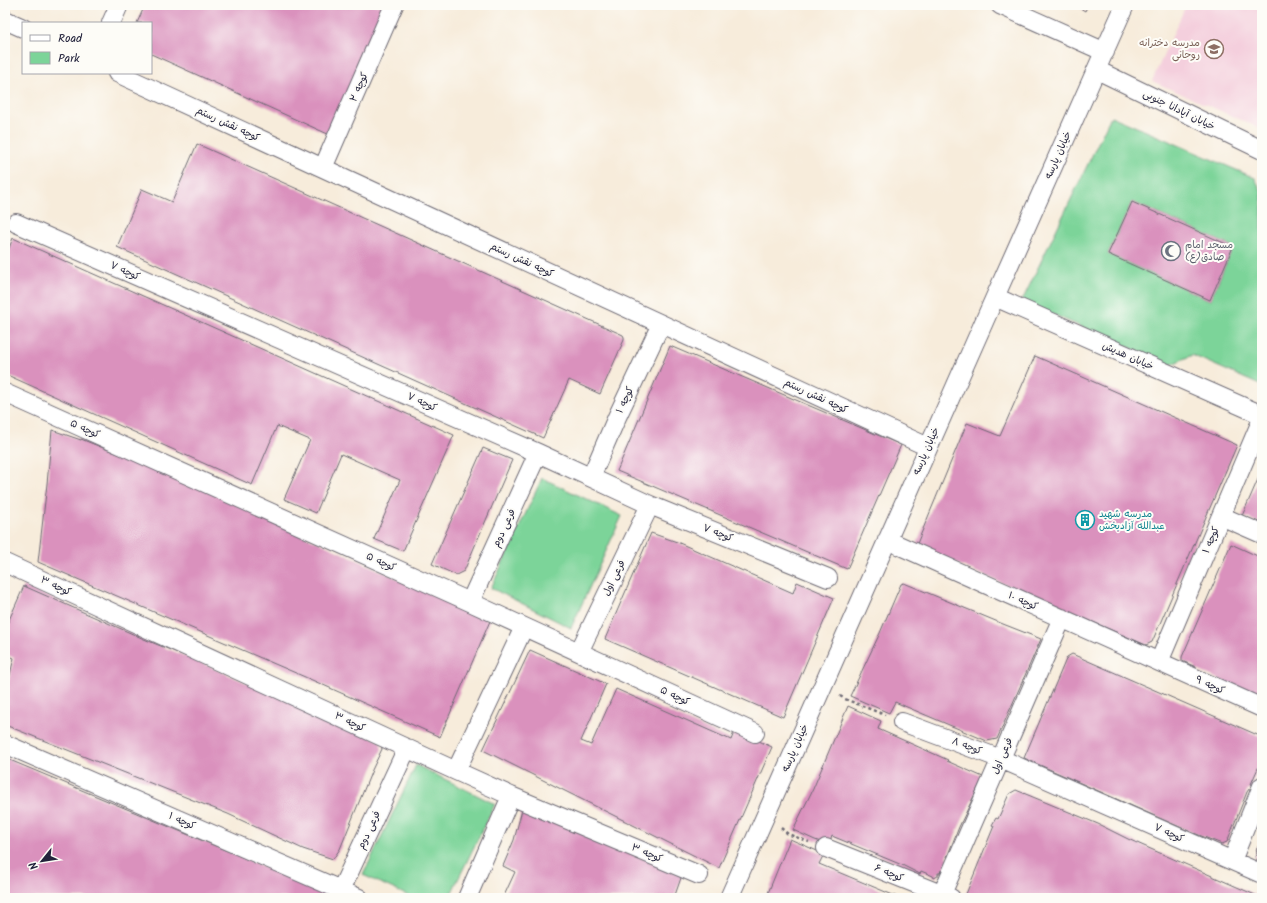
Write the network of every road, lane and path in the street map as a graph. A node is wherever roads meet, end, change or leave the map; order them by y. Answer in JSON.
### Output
{"nodes":[{"id":1,"x":119,"y":5,"type":"edge"},
{"id":2,"x":394,"y":5,"type":"edge"},
{"id":3,"x":1000,"y":5,"type":"edge"},
{"id":4,"x":1125,"y":5,"type":"edge"},
{"id":5,"x":5,"y":20,"type":"edge"},
{"id":6,"x":111,"y":22,"type":"edge"},
{"id":7,"x":22,"y":28,"type":"edge"},
{"id":8,"x":1105,"y":52,"type":"junction"},
{"id":9,"x":1097,"y":70,"type":"junction"},
{"id":10,"x":119,"y":74,"type":"edge"},
{"id":11,"x":1262,"y":150,"type":"edge"},
{"id":12,"x":323,"y":168,"type":"junction"},
{"id":13,"x":16,"y":223,"type":"dead end"},
{"id":14,"x":994,"y":297,"type":"junction"},
{"id":15,"x":661,"y":324,"type":"junction"},
{"id":16,"x":5,"y":393,"type":"edge"},
{"id":17,"x":1262,"y":415,"type":"edge"},
{"id":18,"x":1262,"y":419,"type":"edge"},
{"id":19,"x":928,"y":447,"type":"junction"},
{"id":20,"x":538,"y":454,"type":"junction"},
{"id":21,"x":591,"y":477,"type":"junction"},
{"id":22,"x":650,"y":504,"type":"junction"},
{"id":23,"x":1221,"y":516,"type":"junction"},
{"id":24,"x":1262,"y":534,"type":"edge"},
{"id":25,"x":887,"y":540,"type":"junction"},
{"id":26,"x":5,"y":563,"type":"edge"},
{"id":27,"x":828,"y":578,"type":"dead end"},
{"id":28,"x":470,"y":602,"type":"junction"},
{"id":29,"x":1062,"y":618,"type":"junction"},
{"id":30,"x":524,"y":627,"type":"junction"},
{"id":31,"x":579,"y":652,"type":"junction"},
{"id":32,"x":1159,"y":662,"type":"junction"},
{"id":33,"x":823,"y":685,"type":"junction"},
{"id":34,"x":1262,"y":708,"type":"edge"},
{"id":35,"x":902,"y":722,"type":"joint"},
{"id":36,"x":755,"y":733,"type":"dead end"},
{"id":37,"x":5,"y":744,"type":"edge"},
{"id":38,"x":406,"y":748,"type":"junction"},
{"id":39,"x":1001,"y":759,"type":"junction"},
{"id":40,"x":456,"y":771,"type":"junction"},
{"id":41,"x":1262,"y":786,"type":"edge"},
{"id":42,"x":1075,"y":792,"type":"joint"},
{"id":43,"x":511,"y":796,"type":"junction"},
{"id":44,"x":765,"y":816,"type":"junction"},
{"id":45,"x":826,"y":848,"type":"joint"},
{"id":46,"x":1232,"y":861,"type":"junction"},
{"id":47,"x":1262,"y":874,"type":"edge"},
{"id":48,"x":699,"y":875,"type":"dead end"},
{"id":49,"x":341,"y":890,"type":"junction"},
{"id":50,"x":946,"y":896,"type":"edge"},
{"id":51,"x":359,"y":898,"type":"edge"},
{"id":52,"x":467,"y":898,"type":"edge"},
{"id":53,"x":729,"y":898,"type":"edge"}],
"edges":[{"from":1,"to":6,"type":"street"},
{"from":2,"to":12,"type":"street","name":"کوچه ۲"},
{"from":3,"to":8,"type":"street"},
{"from":4,"to":8,"type":"street","name":"خیابان پارسه"},
{"from":5,"to":7,"type":"street"},
{"from":8,"to":9,"type":"street","name":"خیابان پارسه"},
{"from":9,"to":11,"type":"street","name":"خیابان آپادانا جنوبی"},
{"from":9,"to":14,"type":"street","name":"خیابان پارسه"},
{"from":10,"to":12,"type":"street","name":"کوچه نقش رستم"},
{"from":12,"to":15,"type":"street","name":"کوچه نقش رستم"},
{"from":13,"to":20,"type":"street","name":"کوچه ۷"},
{"from":14,"to":17,"type":"street","name":"خیابان هدیش"},
{"from":14,"to":19,"type":"street","name":"خیابان پارسه"},
{"from":15,"to":19,"type":"street","name":"کوچه نقش رستم"},
{"from":15,"to":21,"type":"street","name":"کوچه ۱"},
{"from":16,"to":28,"type":"street","name":"کوچه ۵"},
{"from":18,"to":23,"type":"street","name":"کوچه ۱"},
{"from":19,"to":25,"type":"street","name":"خیابان پارسه"},
{"from":20,"to":21,"type":"street","name":"کوچه ۷"},
{"from":20,"to":28,"type":"street","name":"فرعی دوم"},
{"from":21,"to":22,"type":"street","name":"کوچه ۷"},
{"from":22,"to":27,"type":"street","name":"کوچه ۷"},
{"from":22,"to":31,"type":"street","name":"فرعی اول"},
{"from":23,"to":24,"type":"street"},
{"from":23,"to":32,"type":"street","name":"کوچه ۱"},
{"from":25,"to":29,"type":"street","name":"کوچه ۱۰"},
{"from":25,"to":33,"type":"street","name":"خیابان پارسه"},
{"from":26,"to":38,"type":"street","name":"کوچه ۳"},
{"from":28,"to":30,"type":"street","name":"کوچه ۵"},
{"from":29,"to":32,"type":"street","name":"کوچه ۱۰"},
{"from":29,"to":39,"type":"street","name":"فرعی اول"},
{"from":30,"to":31,"type":"street","name":"کوچه ۵"},
{"from":30,"to":40,"type":"street"},
{"from":31,"to":36,"type":"street","name":"کوچه ۵"},
{"from":32,"to":34,"type":"street","name":"کوچه ۹"},
{"from":33,"to":35,"type":"path"},
{"from":33,"to":44,"type":"street","name":"خیابان پارسه"},
{"from":35,"to":39,"type":"street","name":"کوچه ۸"},
{"from":37,"to":49,"type":"street","name":"کوچه ۱"},
{"from":38,"to":40,"type":"street","name":"کوچه ۳"},
{"from":38,"to":49,"type":"street","name":"فرعی دوم"},
{"from":39,"to":42,"type":"street","name":"کوچه ۸"},
{"from":39,"to":50,"type":"street","name":"فرعی اول"},
{"from":40,"to":43,"type":"street","name":"کوچه ۳"},
{"from":41,"to":46,"type":"street"},
{"from":42,"to":46,"type":"street","name":"کوچه ۷"},
{"from":43,"to":48,"type":"street","name":"کوچه ۳"},
{"from":43,"to":52,"type":"street"},
{"from":44,"to":45,"type":"path"},
{"from":44,"to":53,"type":"street","name":"خیابان پارسه"},
{"from":45,"to":50,"type":"street","name":"کوچه ۶"},
{"from":46,"to":47,"type":"street","name":"کوچه ۷"},
{"from":49,"to":51,"type":"street","name":"کوچه ۱"}]}
